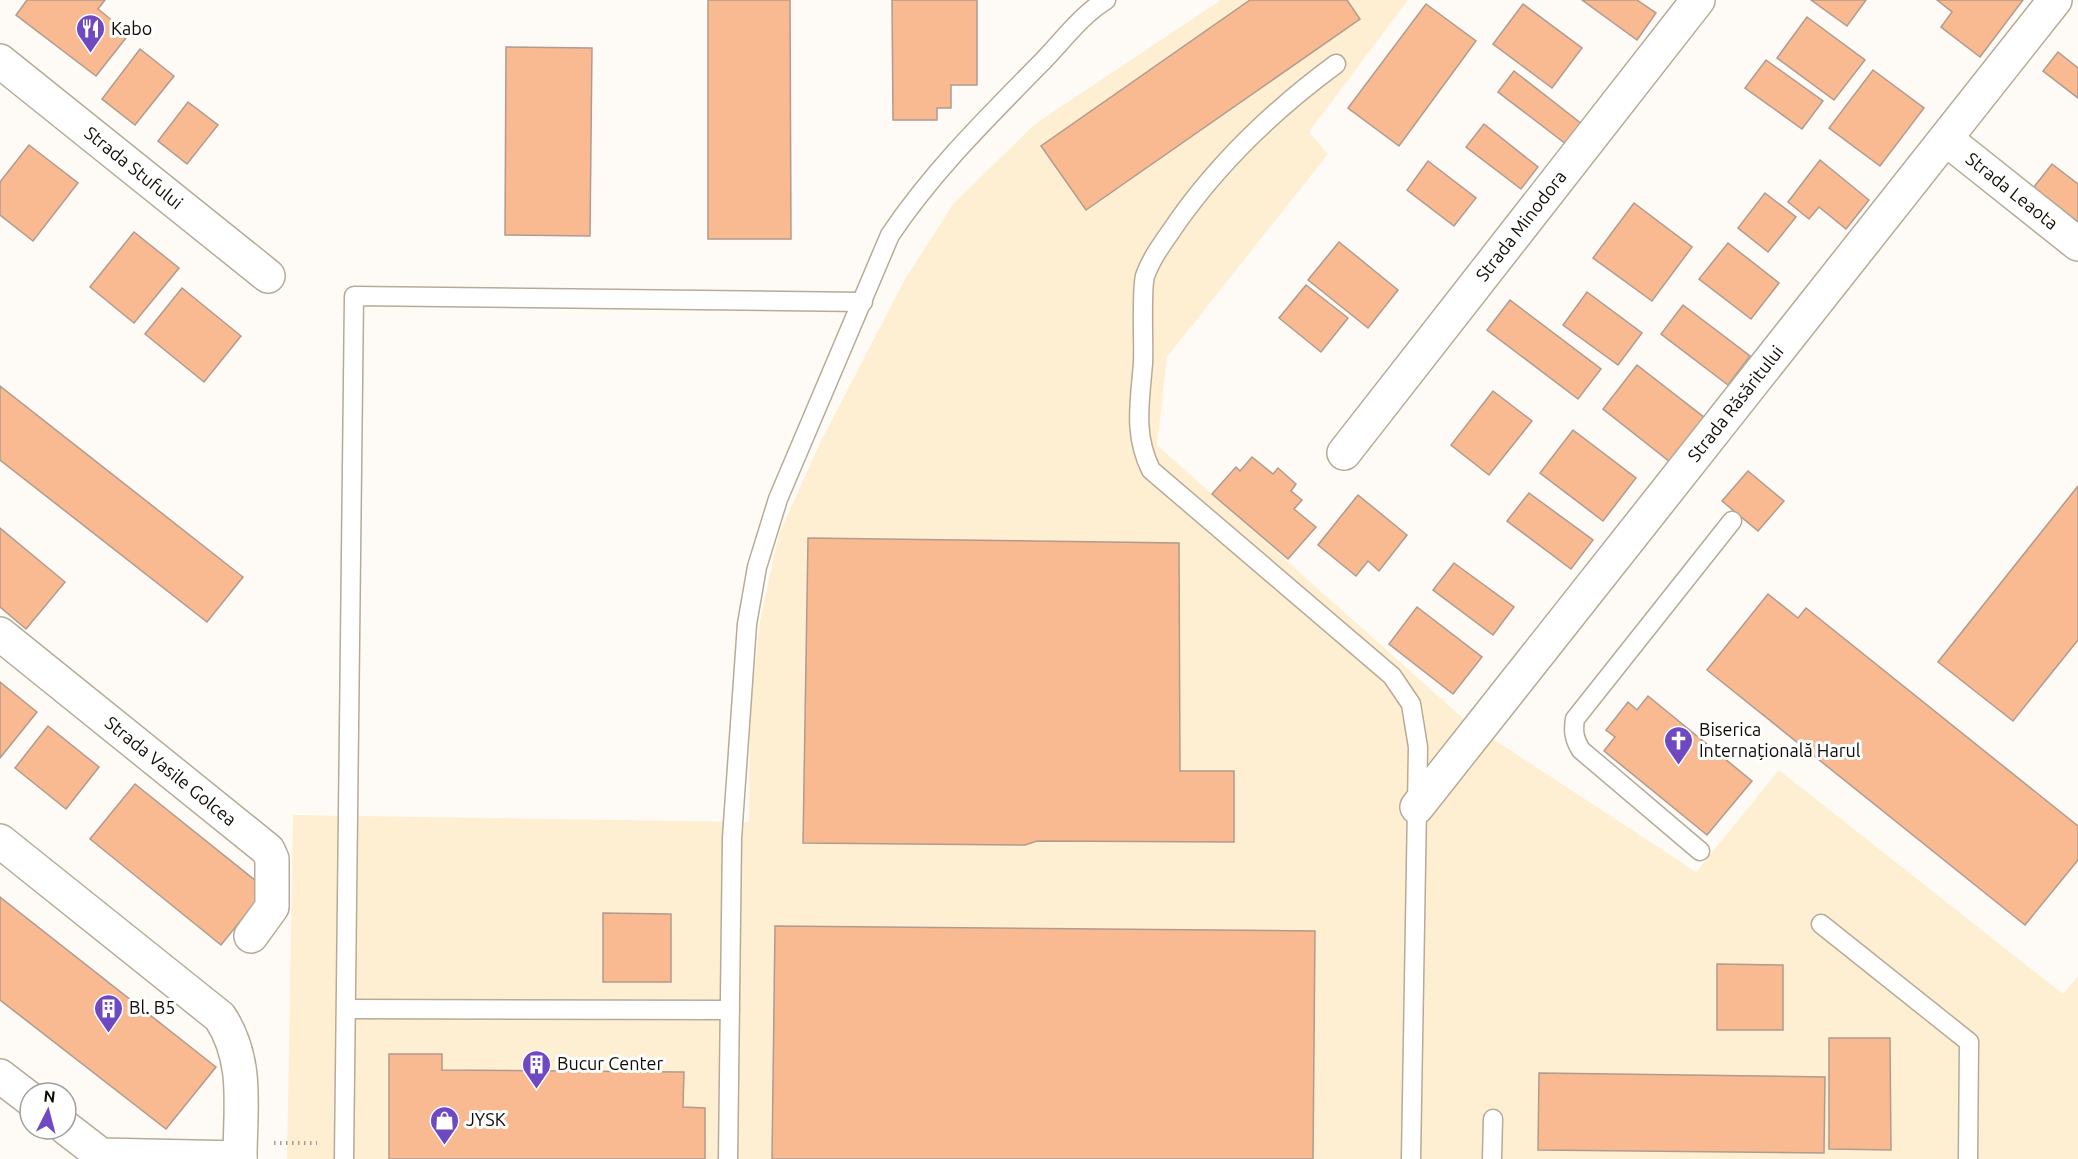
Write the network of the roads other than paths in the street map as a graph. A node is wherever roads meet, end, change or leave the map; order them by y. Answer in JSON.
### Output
{"nodes":[{"id":1,"x":1106,"y":0,"type":"edge"},
{"id":2,"x":1698,"y":0,"type":"edge"},
{"id":3,"x":2055,"y":0,"type":"edge"},
{"id":4,"x":0,"y":61,"type":"edge"},
{"id":5,"x":1336,"y":64,"type":"dead end"},
{"id":6,"x":1946,"y":139,"type":"junction"},
{"id":7,"x":2078,"y":244,"type":"edge"},
{"id":8,"x":268,"y":276,"type":"dead end"},
{"id":9,"x":863,"y":302,"type":"junction"},
{"id":10,"x":1344,"y":453,"type":"dead end"},
{"id":11,"x":1732,"y":521,"type":"dead end"},
{"id":12,"x":0,"y":634,"type":"edge"},
{"id":13,"x":1417,"y":807,"type":"junction"},
{"id":14,"x":0,"y":841,"type":"edge"},
{"id":15,"x":1700,"y":851,"type":"dead end"},
{"id":16,"x":1821,"y":924,"type":"dead end"},
{"id":17,"x":251,"y":936,"type":"dead end"},
{"id":18,"x":347,"y":1009,"type":"junction"},
{"id":19,"x":730,"y":1010,"type":"junction"},
{"id":20,"x":0,"y":1076,"type":"edge"},
{"id":21,"x":18,"y":1090,"type":"edge"},
{"id":22,"x":1493,"y":1119,"type":"dead end"},
{"id":23,"x":78,"y":1138,"type":"edge"},
{"id":24,"x":345,"y":1151,"type":"edge"},
{"id":25,"x":240,"y":1153,"type":"edge"},
{"id":26,"x":728,"y":1159,"type":"edge"},
{"id":27,"x":1410,"y":1159,"type":"edge"},
{"id":28,"x":1492,"y":1159,"type":"edge"},
{"id":29,"x":1968,"y":1159,"type":"edge"}],
"edges":[{"from":1,"to":9,"type":"lane"},
{"from":2,"to":10,"type":"street","name":"Strada Minodora"},
{"from":3,"to":6,"type":"street","name":"Strada Răsăritului"},
{"from":4,"to":8,"type":"street","name":"Strada Stufului"},
{"from":5,"to":13,"type":"lane"},
{"from":6,"to":7,"type":"street","name":"Strada Leaota"},
{"from":6,"to":13,"type":"street","name":"Strada Răsăritului"},
{"from":9,"to":18,"type":"lane"},
{"from":9,"to":19,"type":"lane"},
{"from":11,"to":15,"type":"lane"},
{"from":12,"to":17,"type":"street","name":"Strada Vasile Golcea"},
{"from":13,"to":27,"type":"lane"},
{"from":14,"to":25,"type":"street"},
{"from":16,"to":29,"type":"lane"},
{"from":18,"to":19,"type":"lane"},
{"from":18,"to":24,"type":"lane"},
{"from":19,"to":26,"type":"lane"},
{"from":20,"to":21,"type":"street"},
{"from":22,"to":28,"type":"lane"},
{"from":23,"to":25,"type":"street"}]}
